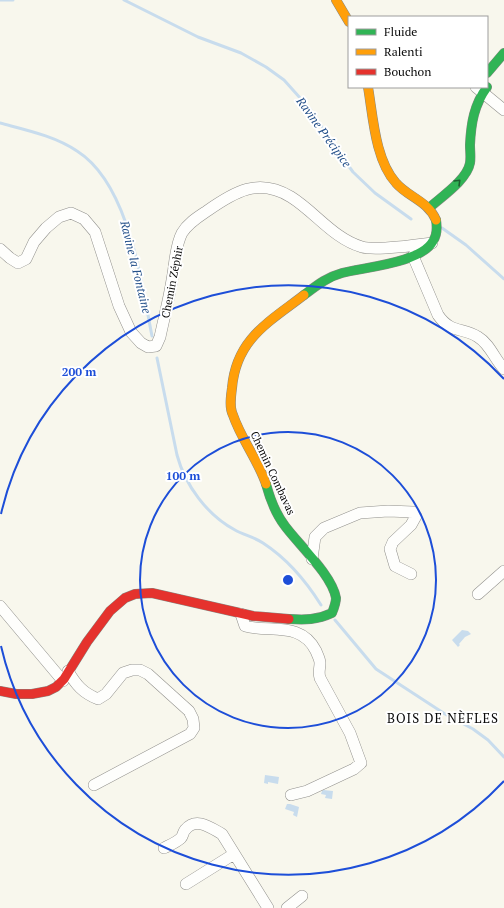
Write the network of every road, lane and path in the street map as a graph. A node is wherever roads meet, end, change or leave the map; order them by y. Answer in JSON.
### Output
{"nodes":[{"id":1,"x":336,"y":0,"type":"edge"},
{"id":2,"x":348,"y":20,"type":"edge"},
{"id":3,"x":504,"y":53,"type":"edge"},
{"id":4,"x":488,"y":72,"type":"edge"},
{"id":5,"x":368,"y":88,"type":"edge"},
{"id":6,"x":482,"y":88,"type":"edge"},
{"id":7,"x":504,"y":110,"type":"edge"},
{"id":8,"x":464,"y":116,"type":"dead end"},
{"id":9,"x":450,"y":178,"type":"dead end"},
{"id":10,"x":429,"y":193,"type":"dead end"},
{"id":11,"x":420,"y":201,"type":"junction"},
{"id":12,"x":429,"y":208,"type":"junction"},
{"id":13,"x":432,"y":243,"type":"junction"},
{"id":14,"x":0,"y":248,"type":"edge"},
{"id":15,"x":413,"y":256,"type":"junction"},
{"id":16,"x":504,"y":369,"type":"edge"},
{"id":17,"x":312,"y":560,"type":"junction"},
{"id":18,"x":504,"y":571,"type":"edge"},
{"id":19,"x":410,"y":574,"type":"dead end"},
{"id":20,"x":478,"y":594,"type":"dead end"},
{"id":21,"x":0,"y":606,"type":"edge"},
{"id":22,"x":241,"y":614,"type":"junction"},
{"id":23,"x":68,"y":670,"type":"junction"},
{"id":24,"x":63,"y":681,"type":"junction"},
{"id":25,"x":0,"y":691,"type":"edge"},
{"id":26,"x":94,"y":785,"type":"dead end"},
{"id":27,"x":291,"y":795,"type":"dead end"},
{"id":28,"x":164,"y":848,"type":"dead end"},
{"id":29,"x":234,"y":854,"type":"junction"},
{"id":30,"x":186,"y":884,"type":"dead end"},
{"id":31,"x":302,"y":896,"type":"dead end"},
{"id":32,"x":268,"y":908,"type":"edge"},
{"id":33,"x":287,"y":908,"type":"edge"}],
"edges":[{"from":1,"to":2,"type":"street"},
{"from":3,"to":4,"type":"street"},
{"from":5,"to":11,"type":"street"},
{"from":6,"to":7,"type":"street"},
{"from":12,"to":6,"type":"street","one_way":true},
{"from":8,"to":9,"type":"street"},
{"from":10,"to":11,"type":"street"},
{"from":11,"to":12,"type":"street"},
{"from":12,"to":13,"type":"street"},
{"from":13,"to":14,"type":"street","name":"Chemin Zéphir"},
{"from":13,"to":15,"type":"street","name":"Chemin Combavas"},
{"from":15,"to":16,"type":"street"},
{"from":15,"to":17,"type":"street","name":"Chemin Combavas"},
{"from":17,"to":19,"type":"street"},
{"from":17,"to":22,"type":"street","name":"Chemin Combavas"},
{"from":18,"to":20,"type":"street"},
{"from":21,"to":24,"type":"street"},
{"from":22,"to":23,"type":"street","name":"Chemin Combavas"},
{"from":22,"to":27,"type":"street"},
{"from":23,"to":24,"type":"street","name":"Chemin Combavas"},
{"from":23,"to":26,"type":"street"},
{"from":24,"to":25,"type":"street"},
{"from":28,"to":29,"type":"street"},
{"from":29,"to":30,"type":"street"},
{"from":29,"to":32,"type":"street"},
{"from":31,"to":33,"type":"street"}]}
